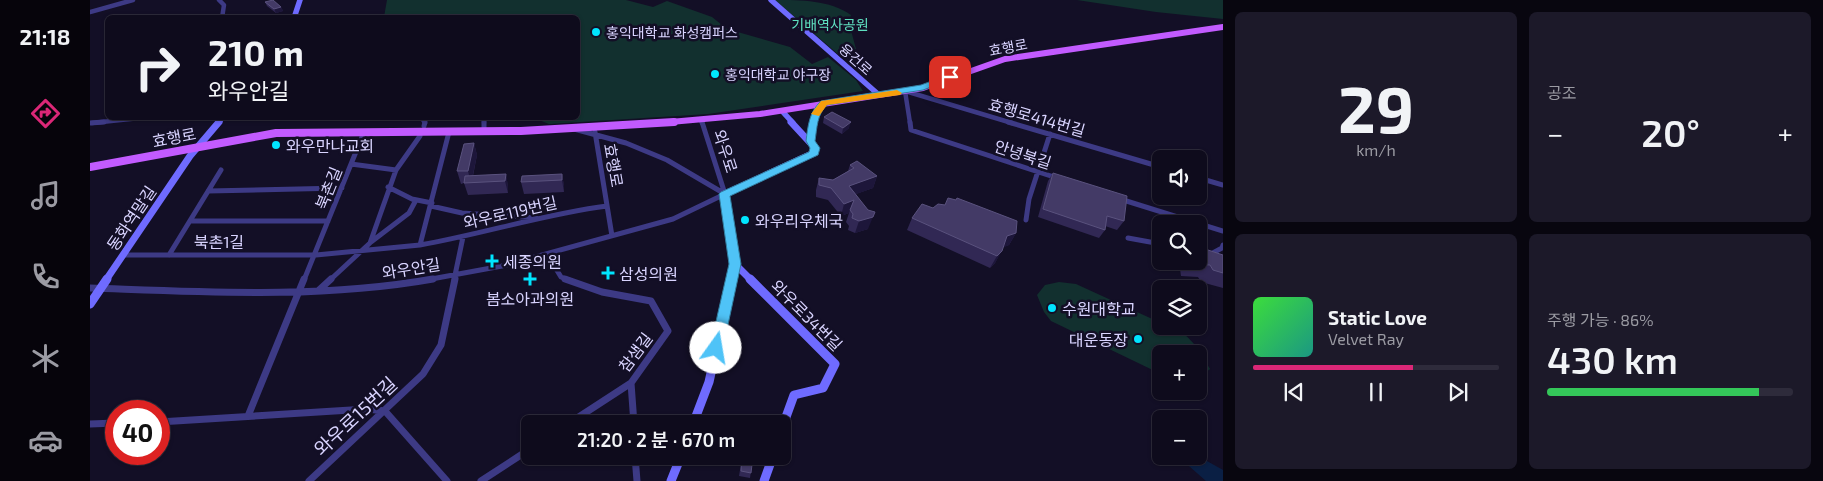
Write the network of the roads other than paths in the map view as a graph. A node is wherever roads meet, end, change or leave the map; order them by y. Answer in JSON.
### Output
{"nodes":[{"id":1,"x":133,"y":0,"type":"edge"},
{"id":2,"x":219,"y":0,"type":"edge"},
{"id":3,"x":300,"y":0,"type":"edge"},
{"id":4,"x":771,"y":0,"type":"edge"},
{"id":5,"x":90,"y":12,"type":"edge"},
{"id":6,"x":222,"y":15,"type":"edge"},
{"id":7,"x":295,"y":15,"type":"edge"},
{"id":8,"x":1223,"y":28,"type":"edge"},
{"id":9,"x":869,"y":85,"type":"junction"},
{"id":10,"x":905,"y":91,"type":"junction"},
{"id":11,"x":879,"y":95,"type":"junction"},
{"id":12,"x":921,"y":96,"type":"junction"},
{"id":13,"x":866,"y":97,"type":"junction"},
{"id":14,"x":907,"y":100,"type":"junction"},
{"id":15,"x":824,"y":103,"type":"junction"},
{"id":16,"x":782,"y":111,"type":"junction"},
{"id":17,"x":120,"y":120,"type":"edge"},
{"id":18,"x":220,"y":120,"type":"edge"},
{"id":19,"x":425,"y":120,"type":"edge"},
{"id":20,"x":484,"y":120,"type":"edge"},
{"id":21,"x":701,"y":120,"type":"junction"},
{"id":22,"x":90,"y":123,"type":"edge"},
{"id":23,"x":424,"y":126,"type":"dead end"},
{"id":24,"x":364,"y":132,"type":"junction"},
{"id":25,"x":449,"y":132,"type":"junction"},
{"id":26,"x":484,"y":132,"type":"junction"},
{"id":27,"x":594,"y":132,"type":"junction"},
{"id":28,"x":1050,"y":134,"type":"junction"},
{"id":29,"x":420,"y":136,"type":"dead end"},
{"id":30,"x":810,"y":141,"type":"junction"},
{"id":31,"x":196,"y":147,"type":"junction"},
{"id":32,"x":351,"y":164,"type":"junction"},
{"id":33,"x":1152,"y":164,"type":"edge"},
{"id":34,"x":90,"y":167,"type":"edge"},
{"id":35,"x":221,"y":170,"type":"dead end"},
{"id":36,"x":396,"y":170,"type":"junction"},
{"id":37,"x":1038,"y":172,"type":"junction"},
{"id":38,"x":1207,"y":180,"type":"edge"},
{"id":39,"x":1065,"y":181,"type":"edge"},
{"id":40,"x":1223,"y":185,"type":"edge"},
{"id":41,"x":388,"y":187,"type":"junction"},
{"id":42,"x":342,"y":188,"type":"junction"},
{"id":43,"x":208,"y":191,"type":"junction"},
{"id":44,"x":725,"y":194,"type":"junction"},
{"id":45,"x":1110,"y":195,"type":"edge"},
{"id":46,"x":416,"y":200,"type":"junction"},
{"id":47,"x":431,"y":205,"type":"junction"},
{"id":48,"x":607,"y":206,"type":"junction"},
{"id":49,"x":541,"y":218,"type":"junction"},
{"id":50,"x":1026,"y":220,"type":"dead end"},
{"id":51,"x":190,"y":221,"type":"junction"},
{"id":52,"x":328,"y":221,"type":"junction"},
{"id":53,"x":1223,"y":231,"type":"edge"},
{"id":54,"x":612,"y":236,"type":"junction"},
{"id":55,"x":463,"y":238,"type":"junction"},
{"id":56,"x":1128,"y":238,"type":"dead end"},
{"id":57,"x":1152,"y":242,"type":"edge"},
{"id":58,"x":370,"y":244,"type":"junction"},
{"id":59,"x":420,"y":245,"type":"junction"},
{"id":60,"x":1223,"y":245,"type":"edge"},
{"id":61,"x":360,"y":252,"type":"junction"},
{"id":62,"x":1207,"y":253,"type":"edge"},
{"id":63,"x":547,"y":254,"type":"junction"},
{"id":64,"x":123,"y":255,"type":"junction"},
{"id":65,"x":169,"y":255,"type":"junction"},
{"id":66,"x":316,"y":255,"type":"junction"},
{"id":67,"x":735,"y":264,"type":"junction"},
{"id":68,"x":457,"y":274,"type":"junction"},
{"id":69,"x":90,"y":288,"type":"edge"},
{"id":70,"x":101,"y":288,"type":"junction"},
{"id":71,"x":318,"y":291,"type":"junction"},
{"id":72,"x":298,"y":292,"type":"junction"},
{"id":73,"x":90,"y":304,"type":"edge"},
{"id":74,"x":631,"y":382,"type":"junction"},
{"id":75,"x":385,"y":411,"type":"junction"},
{"id":76,"x":582,"y":415,"type":"edge"},
{"id":77,"x":633,"y":415,"type":"edge"},
{"id":78,"x":696,"y":415,"type":"edge"},
{"id":79,"x":787,"y":415,"type":"edge"},
{"id":80,"x":248,"y":416,"type":"junction"},
{"id":81,"x":170,"y":421,"type":"edge"},
{"id":82,"x":105,"y":423,"type":"edge"},
{"id":83,"x":90,"y":424,"type":"edge"},
{"id":84,"x":521,"y":455,"type":"edge"},
{"id":85,"x":636,"y":465,"type":"edge"},
{"id":86,"x":677,"y":465,"type":"edge"},
{"id":87,"x":770,"y":465,"type":"edge"},
{"id":88,"x":309,"y":481,"type":"edge"},
{"id":89,"x":447,"y":481,"type":"edge"},
{"id":90,"x":481,"y":481,"type":"edge"},
{"id":91,"x":637,"y":481,"type":"edge"},
{"id":92,"x":671,"y":481,"type":"edge"},
{"id":93,"x":764,"y":481,"type":"edge"}],
"edges":[{"from":1,"to":5,"type":"street"},
{"from":2,"to":6,"type":"street"},
{"from":3,"to":7,"type":"street"},
{"from":4,"to":9,"type":"street","name":"융건로"},
{"from":8,"to":10,"type":"main road","name":"효행로"},
{"from":9,"to":11,"type":"street","name":"융건로"},
{"from":9,"to":13,"type":"street"},
{"from":10,"to":11,"type":"main road","name":"효행로"},
{"from":10,"to":12,"type":"street","name":"효행로414번길"},
{"from":10,"to":14,"type":"street","name":"안녕북길"},
{"from":11,"to":13,"type":"main road","name":"효행로"},
{"from":12,"to":14,"type":"street"},
{"from":12,"to":28,"type":"street","name":"효행로414번길"},
{"from":13,"to":15,"type":"main road","name":"효행로"},
{"from":14,"to":37,"type":"street","name":"안녕북길"},
{"from":15,"to":16,"type":"main road","name":"효행로"},
{"from":15,"to":30,"type":"street"},
{"from":16,"to":21,"type":"main road","name":"효행로"},
{"from":16,"to":30,"type":"street"},
{"from":17,"to":22,"type":"street"},
{"from":18,"to":31,"type":"street","name":"동화역말길"},
{"from":19,"to":23,"type":"street"},
{"from":20,"to":26,"type":"street"},
{"from":21,"to":27,"type":"main road","name":"효행로"},
{"from":21,"to":44,"type":"street","name":"와우로"},
{"from":24,"to":25,"type":"main road","name":"효행로"},
{"from":24,"to":31,"type":"main road","name":"효행로"},
{"from":24,"to":32,"type":"street","name":"북촌길"},
{"from":25,"to":26,"type":"main road","name":"효행로"},
{"from":25,"to":47,"type":"street"},
{"from":26,"to":27,"type":"main road","name":"효행로"},
{"from":27,"to":44,"type":"street"},
{"from":27,"to":48,"type":"street","name":"효행로"},
{"from":28,"to":33,"type":"street","name":"효행로414번길"},
{"from":28,"to":37,"type":"street"},
{"from":29,"to":36,"type":"street"},
{"from":30,"to":44,"type":"street","name":"와우안길"},
{"from":31,"to":34,"type":"main road","name":"효행로"},
{"from":31,"to":64,"type":"street","name":"동화역말길"},
{"from":32,"to":36,"type":"street"},
{"from":32,"to":42,"type":"street","name":"북촌길"},
{"from":35,"to":43,"type":"street"},
{"from":36,"to":41,"type":"street"},
{"from":37,"to":39,"type":"street","name":"안녕북길"},
{"from":37,"to":50,"type":"street"},
{"from":38,"to":40,"type":"street"},
{"from":41,"to":46,"type":"street"},
{"from":41,"to":58,"type":"street"},
{"from":42,"to":43,"type":"street"},
{"from":42,"to":52,"type":"street","name":"북촌길"},
{"from":43,"to":51,"type":"street"},
{"from":44,"to":54,"type":"street","name":"와우안길"},
{"from":44,"to":67,"type":"street","name":"와우로"},
{"from":45,"to":53,"type":"street"},
{"from":46,"to":47,"type":"street"},
{"from":46,"to":58,"type":"street"},
{"from":47,"to":49,"type":"street"},
{"from":47,"to":59,"type":"street"},
{"from":48,"to":49,"type":"street","name":"와우로119번길"},
{"from":48,"to":54,"type":"street","name":"효행로"},
{"from":49,"to":55,"type":"street","name":"와우로119번길"},
{"from":51,"to":52,"type":"street"},
{"from":51,"to":65,"type":"street"},
{"from":52,"to":66,"type":"street","name":"북촌길"},
{"from":54,"to":63,"type":"street","name":"와우안길"},
{"from":55,"to":59,"type":"street","name":"와우로119번길"},
{"from":55,"to":68,"type":"street","name":"와우로15번길"},
{"from":56,"to":57,"type":"street"},
{"from":58,"to":61,"type":"street"},
{"from":59,"to":61,"type":"street","name":"와우로119번길"},
{"from":60,"to":62,"type":"street"},
{"from":61,"to":66,"type":"street","name":"와우로119번길"},
{"from":61,"to":71,"type":"street"},
{"from":63,"to":68,"type":"street","name":"와우안길"},
{"from":63,"to":74,"type":"street","name":"참샘길"},
{"from":64,"to":65,"type":"street","name":"북촌1길"},
{"from":64,"to":70,"type":"street","name":"동화역말길"},
{"from":65,"to":66,"type":"street","name":"북촌1길"},
{"from":66,"to":72,"type":"street","name":"북촌길"},
{"from":67,"to":78,"type":"street","name":"와우로"},
{"from":67,"to":79,"type":"street","name":"와우로34번길"},
{"from":68,"to":71,"type":"street","name":"와우안길"},
{"from":68,"to":75,"type":"street","name":"와우로15번길"},
{"from":69,"to":70,"type":"street","name":"와우안길"},
{"from":70,"to":72,"type":"street","name":"와우안길"},
{"from":70,"to":73,"type":"street","name":"동화역말길"},
{"from":71,"to":72,"type":"street","name":"와우안길"},
{"from":72,"to":80,"type":"street","name":"북촌길"},
{"from":74,"to":76,"type":"street","name":"참샘길"},
{"from":74,"to":77,"type":"street"},
{"from":75,"to":80,"type":"street"},
{"from":75,"to":88,"type":"street","name":"와우로15번길"},
{"from":75,"to":89,"type":"street"},
{"from":80,"to":81,"type":"street"},
{"from":82,"to":83,"type":"street"},
{"from":84,"to":90,"type":"street"},
{"from":85,"to":91,"type":"street"},
{"from":86,"to":92,"type":"street"},
{"from":87,"to":93,"type":"street"}]}
